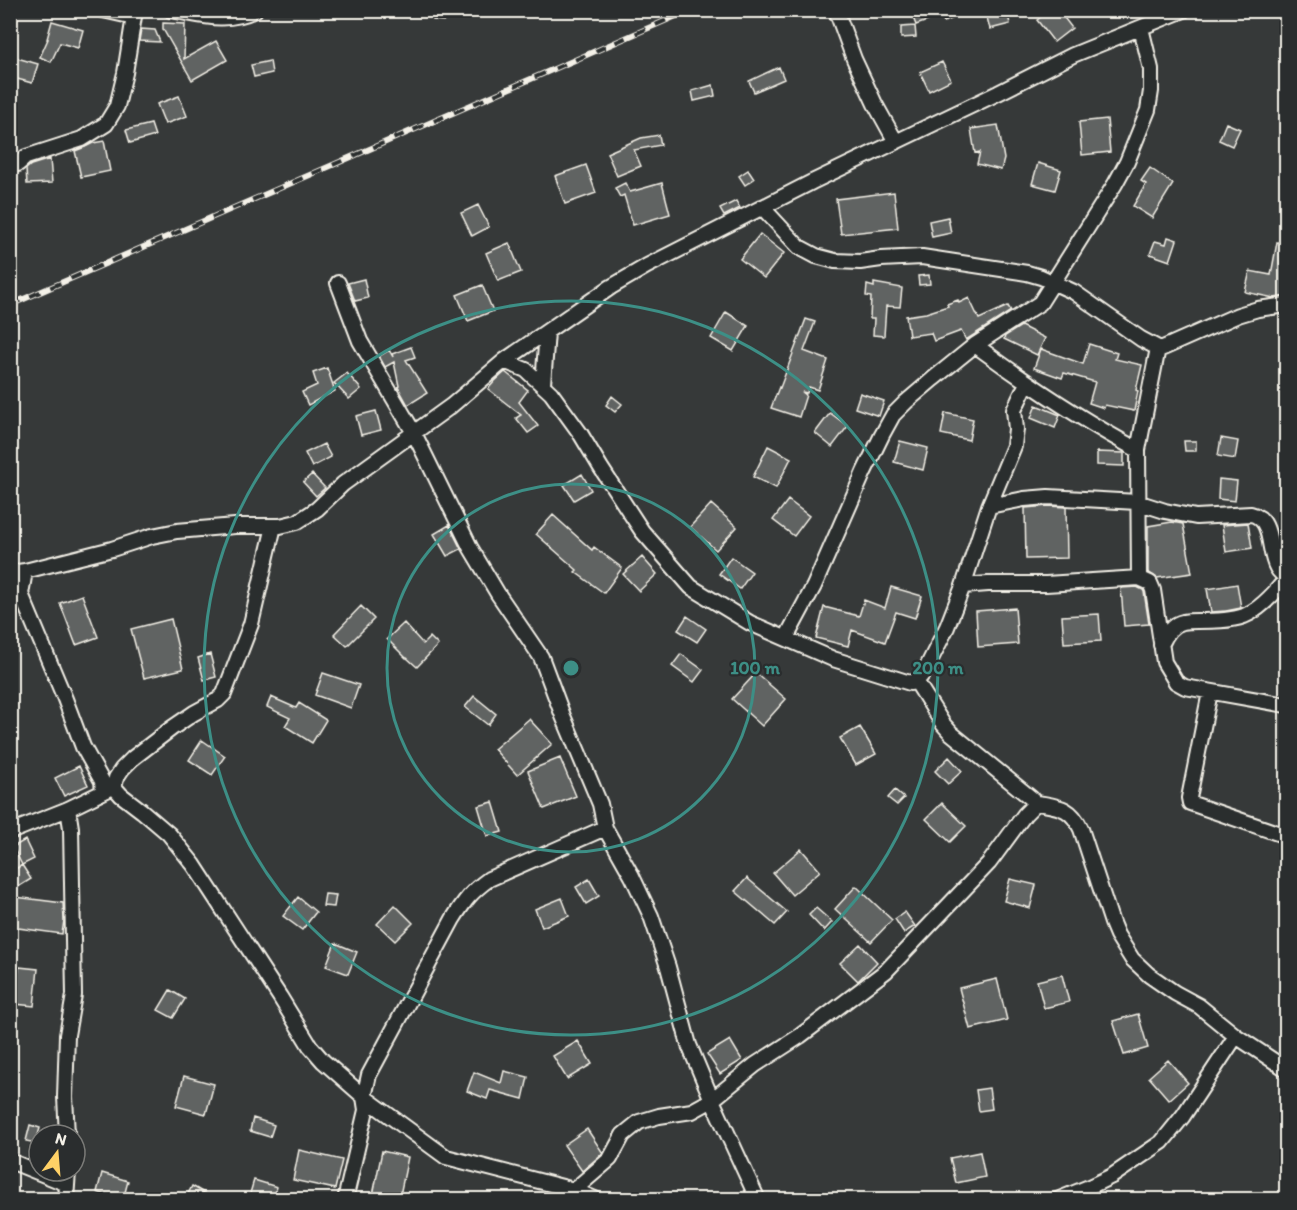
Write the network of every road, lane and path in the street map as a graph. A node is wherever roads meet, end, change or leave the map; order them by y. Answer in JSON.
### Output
{"nodes":[{"id":1,"x":103,"y":10,"type":"edge"},
{"id":2,"x":171,"y":10,"type":"edge"},
{"id":3,"x":255,"y":10,"type":"edge"},
{"id":4,"x":836,"y":10,"type":"edge"},
{"id":5,"x":1184,"y":10,"type":"edge"},
{"id":6,"x":134,"y":14,"type":"edge"},
{"id":7,"x":1141,"y":28,"type":"junction"},
{"id":8,"x":896,"y":142,"type":"junction"},
{"id":9,"x":10,"y":164,"type":"edge"},
{"id":10,"x":762,"y":207,"type":"junction"},
{"id":11,"x":1053,"y":282,"type":"junction"},
{"id":12,"x":338,"y":284,"type":"dead end"},
{"id":13,"x":1287,"y":305,"type":"edge"},
{"id":14,"x":547,"y":332,"type":"junction"},
{"id":15,"x":975,"y":345,"type":"junction"},
{"id":16,"x":1158,"y":348,"type":"junction"},
{"id":17,"x":504,"y":360,"type":"junction"},
{"id":18,"x":1027,"y":383,"type":"junction"},
{"id":19,"x":543,"y":384,"type":"junction"},
{"id":20,"x":414,"y":433,"type":"junction"},
{"id":21,"x":1138,"y":450,"type":"junction"},
{"id":22,"x":1137,"y":502,"type":"junction"},
{"id":23,"x":989,"y":506,"type":"junction"},
{"id":24,"x":274,"y":526,"type":"junction"},
{"id":25,"x":18,"y":572,"type":"edge"},
{"id":26,"x":1138,"y":578,"type":"junction"},
{"id":27,"x":1286,"y":579,"type":"edge"},
{"id":28,"x":963,"y":586,"type":"junction"},
{"id":29,"x":16,"y":590,"type":"edge"},
{"id":30,"x":786,"y":638,"type":"junction"},
{"id":31,"x":1161,"y":645,"type":"junction"},
{"id":32,"x":916,"y":681,"type":"junction"},
{"id":33,"x":1210,"y":692,"type":"junction"},
{"id":34,"x":1287,"y":705,"type":"edge"},
{"id":35,"x":109,"y":789,"type":"junction"},
{"id":36,"x":1033,"y":802,"type":"junction"},
{"id":37,"x":68,"y":809,"type":"junction"},
{"id":38,"x":605,"y":828,"type":"junction"},
{"id":39,"x":10,"y":832,"type":"edge"},
{"id":40,"x":1287,"y":836,"type":"edge"},
{"id":41,"x":1236,"y":1036,"type":"junction"},
{"id":42,"x":1287,"y":1069,"type":"edge"},
{"id":43,"x":364,"y":1096,"type":"junction"},
{"id":44,"x":712,"y":1100,"type":"junction"},
{"id":45,"x":67,"y":1123,"type":"edge"},
{"id":46,"x":10,"y":1161,"type":"edge"},
{"id":47,"x":27,"y":1166,"type":"edge"},
{"id":48,"x":67,"y":1183,"type":"edge"},
{"id":49,"x":574,"y":1190,"type":"junction"},
{"id":50,"x":1086,"y":1193,"type":"edge"},
{"id":51,"x":66,"y":1200,"type":"edge"},
{"id":52,"x":345,"y":1200,"type":"edge"},
{"id":53,"x":597,"y":1200,"type":"edge"},
{"id":54,"x":758,"y":1200,"type":"edge"},
{"id":55,"x":1057,"y":1200,"type":"edge"}],
"edges":[{"from":1,"to":6,"type":"street"},
{"from":2,"to":3,"type":"street"},
{"from":4,"to":8,"type":"street"},
{"from":5,"to":7,"type":"street"},
{"from":6,"to":9,"type":"street"},
{"from":7,"to":8,"type":"street"},
{"from":7,"to":11,"type":"street"},
{"from":8,"to":10,"type":"street"},
{"from":10,"to":11,"type":"street"},
{"from":10,"to":14,"type":"street"},
{"from":11,"to":15,"type":"street"},
{"from":11,"to":16,"type":"street"},
{"from":12,"to":20,"type":"street"},
{"from":13,"to":16,"type":"street"},
{"from":14,"to":17,"type":"street"},
{"from":14,"to":19,"type":"street"},
{"from":15,"to":18,"type":"street"},
{"from":15,"to":30,"type":"street"},
{"from":16,"to":21,"type":"street"},
{"from":17,"to":19,"type":"street"},
{"from":17,"to":20,"type":"street"},
{"from":18,"to":21,"type":"street"},
{"from":18,"to":23,"type":"street"},
{"from":19,"to":30,"type":"street"},
{"from":20,"to":24,"type":"street"},
{"from":20,"to":38,"type":"street"},
{"from":21,"to":22,"type":"street"},
{"from":22,"to":23,"type":"street"},
{"from":22,"to":26,"type":"street"},
{"from":22,"to":27,"type":"street"},
{"from":23,"to":28,"type":"street"},
{"from":24,"to":25,"type":"street"},
{"from":24,"to":35,"type":"street"},
{"from":25,"to":29,"type":"street"},
{"from":26,"to":28,"type":"street"},
{"from":26,"to":31,"type":"street"},
{"from":27,"to":31,"type":"street"},
{"from":28,"to":32,"type":"street"},
{"from":29,"to":35,"type":"street"},
{"from":30,"to":32,"type":"street"},
{"from":31,"to":33,"type":"street"},
{"from":32,"to":36,"type":"street"},
{"from":33,"to":34,"type":"street"},
{"from":33,"to":40,"type":"street"},
{"from":35,"to":37,"type":"street"},
{"from":35,"to":43,"type":"street"},
{"from":36,"to":41,"type":"street"},
{"from":36,"to":44,"type":"street"},
{"from":37,"to":39,"type":"street"},
{"from":37,"to":45,"type":"street"},
{"from":38,"to":43,"type":"street"},
{"from":38,"to":44,"type":"street"},
{"from":41,"to":42,"type":"street"},
{"from":41,"to":50,"type":"street"},
{"from":43,"to":49,"type":"street"},
{"from":43,"to":52,"type":"street"},
{"from":44,"to":49,"type":"street"},
{"from":44,"to":54,"type":"street"},
{"from":46,"to":47,"type":"street"},
{"from":48,"to":51,"type":"street"},
{"from":49,"to":53,"type":"street"},
{"from":50,"to":55,"type":"street"}]}
